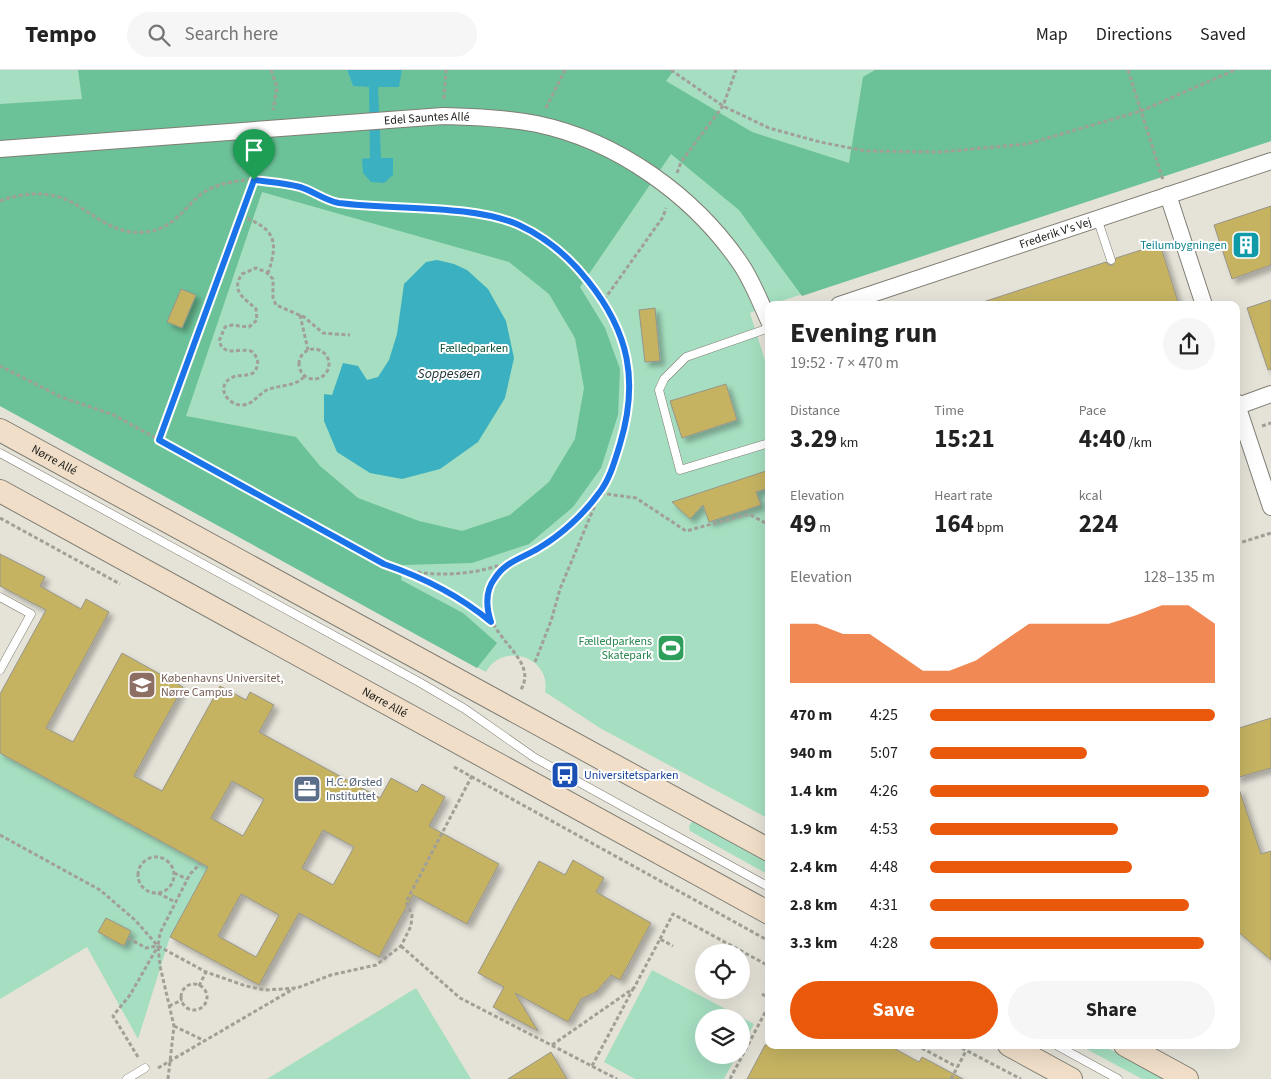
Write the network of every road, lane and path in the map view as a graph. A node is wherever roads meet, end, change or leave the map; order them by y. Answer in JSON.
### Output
{"nodes":[{"id":1,"x":271,"y":70,"type":"edge"},
{"id":2,"x":446,"y":70,"type":"edge"},
{"id":3,"x":565,"y":70,"type":"edge"},
{"id":4,"x":671,"y":70,"type":"edge"},
{"id":5,"x":736,"y":70,"type":"edge"},
{"id":6,"x":1128,"y":70,"type":"edge"},
{"id":7,"x":1234,"y":70,"type":"edge"},
{"id":8,"x":723,"y":106,"type":"junction"},
{"id":9,"x":1141,"y":111,"type":"junction"},
{"id":10,"x":438,"y":117,"type":"junction"},
{"id":11,"x":538,"y":124,"type":"junction"},
{"id":12,"x":270,"y":129,"type":"junction"},
{"id":13,"x":0,"y":149,"type":"edge"},
{"id":14,"x":1271,"y":161,"type":"edge"},
{"id":15,"x":254,"y":180,"type":"junction"},
{"id":16,"x":1168,"y":195,"type":"junction"},
{"id":17,"x":0,"y":201,"type":"edge"},
{"id":18,"x":241,"y":216,"type":"junction"},
{"id":19,"x":1097,"y":218,"type":"junction"},
{"id":20,"x":1111,"y":260,"type":"dead end"},
{"id":21,"x":268,"y":273,"type":"junction"},
{"id":22,"x":850,"y":301,"type":"edge"},
{"id":23,"x":1203,"y":301,"type":"edge"},
{"id":24,"x":765,"y":313,"type":"edge"},
{"id":25,"x":300,"y":315,"type":"junction"},
{"id":26,"x":765,"y":329,"type":"edge"},
{"id":27,"x":350,"y":335,"type":"dead end"},
{"id":28,"x":308,"y":350,"type":"junction"},
{"id":29,"x":0,"y":366,"type":"edge"},
{"id":30,"x":304,"y":377,"type":"junction"},
{"id":31,"x":1271,"y":394,"type":"edge"},
{"id":32,"x":1240,"y":403,"type":"edge"},
{"id":33,"x":1240,"y":413,"type":"edge"},
{"id":34,"x":0,"y":430,"type":"edge"},
{"id":35,"x":159,"y":440,"type":"junction"},
{"id":36,"x":765,"y":444,"type":"edge"},
{"id":37,"x":0,"y":453,"type":"edge"},
{"id":38,"x":0,"y":491,"type":"edge"},
{"id":39,"x":600,"y":492,"type":"junction"},
{"id":40,"x":1271,"y":507,"type":"edge"},
{"id":41,"x":0,"y":518,"type":"edge"},
{"id":42,"x":765,"y":523,"type":"edge"},
{"id":43,"x":1271,"y":533,"type":"edge"},
{"id":44,"x":1240,"y":543,"type":"edge"},
{"id":45,"x":506,"y":564,"type":"junction"},
{"id":46,"x":407,"y":572,"type":"junction"},
{"id":47,"x":123,"y":585,"type":"dead end"},
{"id":48,"x":0,"y":597,"type":"edge"},
{"id":49,"x":491,"y":622,"type":"junction"},
{"id":50,"x":535,"y":662,"type":"dead end"},
{"id":51,"x":0,"y":670,"type":"edge"},
{"id":52,"x":515,"y":698,"type":"dead end"},
{"id":53,"x":451,"y":765,"type":"dead end"},
{"id":54,"x":471,"y":776,"type":"junction"},
{"id":55,"x":0,"y":834,"type":"edge"},
{"id":56,"x":765,"y":848,"type":"edge"},
{"id":57,"x":201,"y":863,"type":"dead end"},
{"id":58,"x":174,"y":873,"type":"junction"},
{"id":59,"x":187,"y":880,"type":"junction"},
{"id":60,"x":765,"y":885,"type":"edge"},
{"id":61,"x":158,"y":893,"type":"junction"},
{"id":62,"x":175,"y":902,"type":"junction"},
{"id":63,"x":765,"y":910,"type":"edge"},
{"id":64,"x":128,"y":938,"type":"dead end"},
{"id":65,"x":660,"y":939,"type":"junction"},
{"id":66,"x":765,"y":939,"type":"edge"},
{"id":67,"x":158,"y":946,"type":"junction"},
{"id":68,"x":402,"y":946,"type":"junction"},
{"id":69,"x":673,"y":946,"type":"dead end"},
{"id":70,"x":765,"y":964,"type":"edge"},
{"id":71,"x":206,"y":972,"type":"junction"},
{"id":72,"x":199,"y":986,"type":"junction"},
{"id":73,"x":297,"y":988,"type":"junction"},
{"id":74,"x":634,"y":988,"type":"junction"},
{"id":75,"x":762,"y":994,"type":"dead end"},
{"id":76,"x":765,"y":996,"type":"edge"},
{"id":77,"x":182,"y":1000,"type":"junction"},
{"id":78,"x":170,"y":1006,"type":"junction"},
{"id":79,"x":765,"y":1013,"type":"edge"},
{"id":80,"x":174,"y":1026,"type":"junction"},
{"id":81,"x":205,"y":1041,"type":"junction"},
{"id":82,"x":552,"y":1045,"type":"junction"},
{"id":83,"x":923,"y":1049,"type":"edge"},
{"id":84,"x":963,"y":1049,"type":"edge"},
{"id":85,"x":1016,"y":1049,"type":"edge"},
{"id":86,"x":1063,"y":1049,"type":"edge"},
{"id":87,"x":1132,"y":1049,"type":"edge"},
{"id":88,"x":966,"y":1051,"type":"junction"},
{"id":89,"x":170,"y":1062,"type":"junction"},
{"id":90,"x":592,"y":1066,"type":"junction"},
{"id":91,"x":144,"y":1068,"type":"junction"},
{"id":92,"x":957,"y":1068,"type":"junction"},
{"id":93,"x":127,"y":1079,"type":"edge"},
{"id":94,"x":168,"y":1079,"type":"edge"},
{"id":95,"x":617,"y":1079,"type":"edge"},
{"id":96,"x":730,"y":1079,"type":"edge"},
{"id":97,"x":951,"y":1079,"type":"edge"},
{"id":98,"x":1021,"y":1079,"type":"edge"},
{"id":99,"x":1071,"y":1079,"type":"edge"},
{"id":100,"x":1118,"y":1079,"type":"edge"},
{"id":101,"x":1187,"y":1079,"type":"edge"}],
"edges":[{"from":1,"to":12,"type":"path"},
{"from":2,"to":10,"type":"path"},
{"from":3,"to":11,"type":"path"},
{"from":4,"to":8,"type":"path"},
{"from":5,"to":8,"type":"path"},
{"from":6,"to":9,"type":"path"},
{"from":7,"to":9,"type":"path"},
{"from":8,"to":9,"type":"path"},
{"from":9,"to":16,"type":"path"},
{"from":10,"to":11,"type":"street","name":"Edel Sauntes Allé"},
{"from":10,"to":12,"type":"street","name":"Edel Sauntes Allé"},
{"from":11,"to":24,"type":"street","name":"Edel Sauntes Allé"},
{"from":12,"to":13,"type":"street","name":"Edel Sauntes Allé"},
{"from":12,"to":15,"type":"path"},
{"from":14,"to":16,"type":"street","name":"Frederik V's Vej"},
{"from":15,"to":17,"type":"path"},
{"from":15,"to":18,"type":"path"},
{"from":15,"to":39,"type":"path"},
{"from":16,"to":19,"type":"street","name":"Frederik V's Vej"},
{"from":16,"to":23,"type":"street"},
{"from":18,"to":21,"type":"path"},
{"from":18,"to":35,"type":"path"},
{"from":19,"to":20,"type":"lane"},
{"from":19,"to":22,"type":"street","name":"Frederik V's Vej"},
{"from":21,"to":25,"type":"path"},
{"from":21,"to":30,"type":"path"},
{"from":25,"to":27,"type":"path"},
{"from":25,"to":28,"type":"path"},
{"from":26,"to":36,"type":"lane"},
{"from":28,"to":30,"type":"path"},
{"from":28,"to":30,"type":"path"},
{"from":29,"to":35,"type":"path"},
{"from":31,"to":32,"type":"street"},
{"from":33,"to":40,"type":"street"},
{"from":34,"to":56,"type":"street","name":"Nørre Allé"},
{"from":35,"to":46,"type":"path"},
{"from":37,"to":60,"type":"lane"},
{"from":38,"to":63,"type":"street","name":"Nørre Allé"},
{"from":39,"to":42,"type":"path"},
{"from":39,"to":45,"type":"path"},
{"from":39,"to":50,"type":"path"},
{"from":41,"to":47,"type":"path"},
{"from":43,"to":44,"type":"path"},
{"from":45,"to":46,"type":"path"},
{"from":45,"to":49,"type":"path"},
{"from":46,"to":49,"type":"path"},
{"from":48,"to":51,"type":"lane"},
{"from":49,"to":52,"type":"path"},
{"from":53,"to":54,"type":"path"},
{"from":54,"to":66,"type":"path"},
{"from":54,"to":68,"type":"path"},
{"from":55,"to":67,"type":"path"},
{"from":57,"to":59,"type":"path"},
{"from":58,"to":59,"type":"path"},
{"from":58,"to":61,"type":"path"},
{"from":58,"to":61,"type":"path"},
{"from":59,"to":62,"type":"path"},
{"from":61,"to":62,"type":"path"},
{"from":62,"to":67,"type":"path"},
{"from":64,"to":67,"type":"path"},
{"from":65,"to":69,"type":"path"},
{"from":65,"to":70,"type":"path"},
{"from":65,"to":74,"type":"path"},
{"from":67,"to":71,"type":"path"},
{"from":67,"to":78,"type":"path"},
{"from":67,"to":91,"type":"path"},
{"from":68,"to":73,"type":"path"},
{"from":68,"to":82,"type":"path"},
{"from":71,"to":72,"type":"path"},
{"from":71,"to":73,"type":"path"},
{"from":72,"to":77,"type":"path"},
{"from":72,"to":77,"type":"path"},
{"from":73,"to":81,"type":"path"},
{"from":74,"to":82,"type":"path"},
{"from":74,"to":90,"type":"path"},
{"from":75,"to":76,"type":"path"},
{"from":77,"to":78,"type":"path"},
{"from":78,"to":80,"type":"path"},
{"from":79,"to":96,"type":"path"},
{"from":80,"to":81,"type":"path"},
{"from":80,"to":89,"type":"path"},
{"from":81,"to":89,"type":"path"},
{"from":82,"to":90,"type":"path"},
{"from":83,"to":92,"type":"path"},
{"from":84,"to":88,"type":"path"},
{"from":85,"to":99,"type":"street"},
{"from":86,"to":100,"type":"lane"},
{"from":87,"to":101,"type":"street"},
{"from":88,"to":92,"type":"path"},
{"from":88,"to":98,"type":"path"},
{"from":89,"to":91,"type":"path"},
{"from":89,"to":94,"type":"path"},
{"from":90,"to":95,"type":"path"},
{"from":91,"to":93,"type":"lane"},
{"from":92,"to":97,"type":"path"}]}
